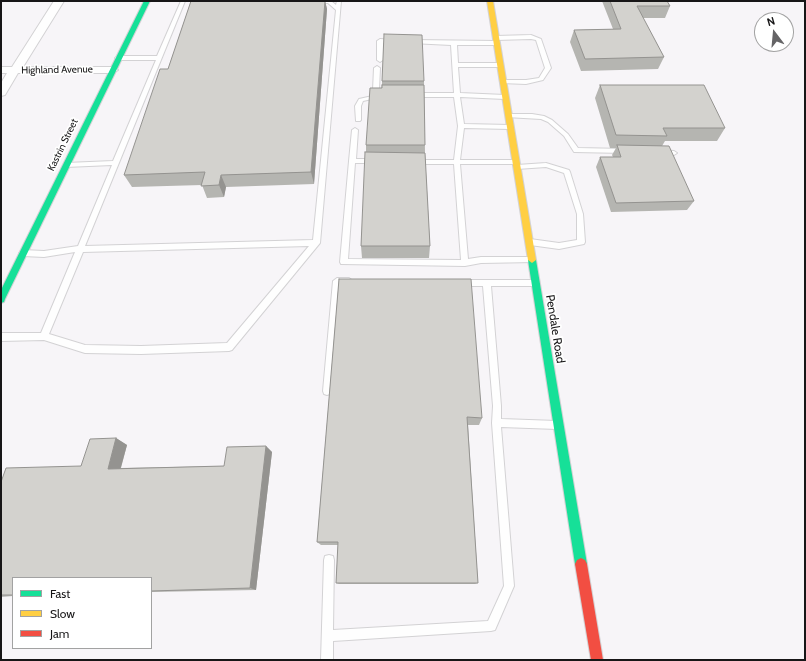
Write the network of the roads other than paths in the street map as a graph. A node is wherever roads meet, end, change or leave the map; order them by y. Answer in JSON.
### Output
{"nodes":[{"id":1,"x":59,"y":1,"type":"edge"},
{"id":2,"x":147,"y":1,"type":"edge"},
{"id":3,"x":183,"y":1,"type":"edge"},
{"id":4,"x":339,"y":1,"type":"edge"},
{"id":5,"x":490,"y":1,"type":"edge"},
{"id":6,"x":306,"y":2,"type":"edge"},
{"id":7,"x":338,"y":9,"type":"junction"},
{"id":8,"x":496,"y":40,"type":"junction"},
{"id":9,"x":402,"y":42,"type":"edge"},
{"id":10,"x":410,"y":42,"type":"edge"},
{"id":11,"x":454,"y":43,"type":"junction"},
{"id":12,"x":118,"y":58,"type":"junction"},
{"id":13,"x":159,"y":58,"type":"junction"},
{"id":14,"x":380,"y":60,"type":"dead end"},
{"id":15,"x":455,"y":65,"type":"junction"},
{"id":16,"x":500,"y":65,"type":"junction"},
{"id":17,"x":377,"y":68,"type":"dead end"},
{"id":18,"x":1,"y":70,"type":"edge"},
{"id":19,"x":112,"y":70,"type":"junction"},
{"id":20,"x":15,"y":71,"type":"junction"},
{"id":21,"x":503,"y":82,"type":"junction"},
{"id":22,"x":1,"y":92,"type":"edge"},
{"id":23,"x":379,"y":95,"type":"junction"},
{"id":24,"x":387,"y":95,"type":"edge"},
{"id":25,"x":410,"y":95,"type":"edge"},
{"id":26,"x":457,"y":95,"type":"junction"},
{"id":27,"x":505,"y":97,"type":"junction"},
{"id":28,"x":508,"y":116,"type":"junction"},
{"id":29,"x":358,"y":120,"type":"dead end"},
{"id":30,"x":461,"y":126,"type":"junction"},
{"id":31,"x":510,"y":127,"type":"junction"},
{"id":32,"x":355,"y":130,"type":"dead end"},
{"id":33,"x":636,"y":152,"type":"edge"},
{"id":34,"x":651,"y":152,"type":"edge"},
{"id":35,"x":674,"y":153,"type":"edge"},
{"id":36,"x":352,"y":161,"type":"junction"},
{"id":37,"x":384,"y":162,"type":"edge"},
{"id":38,"x":406,"y":162,"type":"edge"},
{"id":39,"x":457,"y":162,"type":"junction"},
{"id":40,"x":115,"y":164,"type":"junction"},
{"id":41,"x":516,"y":164,"type":"junction"},
{"id":42,"x":66,"y":165,"type":"junction"},
{"id":43,"x":529,"y":242,"type":"junction"},
{"id":44,"x":316,"y":243,"type":"junction"},
{"id":45,"x":79,"y":249,"type":"junction"},
{"id":46,"x":23,"y":253,"type":"junction"},
{"id":47,"x":533,"y":260,"type":"junction"},
{"id":48,"x":465,"y":263,"type":"junction"},
{"id":49,"x":360,"y":282,"type":"edge"},
{"id":50,"x":456,"y":282,"type":"edge"},
{"id":51,"x":487,"y":283,"type":"junction"},
{"id":52,"x":536,"y":284,"type":"junction"},
{"id":53,"x":1,"y":299,"type":"edge"},
{"id":54,"x":44,"y":336,"type":"junction"},
{"id":55,"x":1,"y":337,"type":"edge"},
{"id":56,"x":327,"y":391,"type":"dead end"},
{"id":57,"x":496,"y":423,"type":"junction"},
{"id":58,"x":559,"y":426,"type":"junction"},
{"id":59,"x":329,"y":560,"type":"edge"},
{"id":60,"x":328,"y":636,"type":"junction"},
{"id":61,"x":327,"y":660,"type":"edge"},
{"id":62,"x":597,"y":660,"type":"edge"}],
"edges":[{"from":1,"to":20,"type":"street"},
{"from":2,"to":12,"type":"street","name":"Kastrin Street"},
{"from":3,"to":13,"type":"lane"},
{"from":4,"to":7,"type":"lane"},
{"from":5,"to":8,"type":"street","name":"Pendale Road"},
{"from":6,"to":7,"type":"lane"},
{"from":7,"to":44,"type":"lane"},
{"from":8,"to":11,"type":"lane"},
{"from":8,"to":16,"type":"street","name":"Pendale Road"},
{"from":8,"to":21,"type":"lane"},
{"from":9,"to":14,"type":"lane"},
{"from":10,"to":11,"type":"lane"},
{"from":11,"to":15,"type":"lane"},
{"from":12,"to":13,"type":"lane"},
{"from":12,"to":19,"type":"street","name":"Kastrin Street"},
{"from":13,"to":40,"type":"lane"},
{"from":15,"to":16,"type":"lane"},
{"from":15,"to":26,"type":"lane"},
{"from":16,"to":21,"type":"street","name":"Pendale Road"},
{"from":17,"to":23,"type":"lane"},
{"from":18,"to":20,"type":"street","name":"Highland Avenue"},
{"from":19,"to":20,"type":"street","name":"Highland Avenue"},
{"from":19,"to":42,"type":"street","name":"Kastrin Street"},
{"from":20,"to":22,"type":"street"},
{"from":21,"to":27,"type":"street","name":"Pendale Road"},
{"from":23,"to":24,"type":"lane"},
{"from":23,"to":29,"type":"lane"},
{"from":25,"to":26,"type":"lane"},
{"from":26,"to":27,"type":"lane"},
{"from":26,"to":30,"type":"lane"},
{"from":27,"to":28,"type":"street","name":"Pendale Road"},
{"from":28,"to":31,"type":"street","name":"Pendale Road"},
{"from":28,"to":33,"type":"lane"},
{"from":30,"to":31,"type":"lane"},
{"from":30,"to":39,"type":"lane"},
{"from":31,"to":41,"type":"street","name":"Pendale Road"},
{"from":32,"to":36,"type":"lane"},
{"from":34,"to":35,"type":"lane"},
{"from":36,"to":37,"type":"lane"},
{"from":36,"to":48,"type":"lane"},
{"from":38,"to":39,"type":"lane"},
{"from":39,"to":41,"type":"lane"},
{"from":39,"to":48,"type":"lane"},
{"from":40,"to":42,"type":"lane"},
{"from":40,"to":45,"type":"lane"},
{"from":41,"to":43,"type":"street","name":"Pendale Road"},
{"from":41,"to":43,"type":"lane"},
{"from":42,"to":46,"type":"street","name":"Kastrin Street"},
{"from":43,"to":47,"type":"street","name":"Pendale Road"},
{"from":44,"to":45,"type":"lane"},
{"from":44,"to":54,"type":"lane"},
{"from":45,"to":46,"type":"lane"},
{"from":45,"to":54,"type":"lane"},
{"from":46,"to":53,"type":"street","name":"Kastrin Street"},
{"from":47,"to":48,"type":"lane"},
{"from":47,"to":52,"type":"street","name":"Pendale Road"},
{"from":49,"to":56,"type":"lane"},
{"from":50,"to":51,"type":"lane"},
{"from":51,"to":52,"type":"lane"},
{"from":51,"to":57,"type":"lane"},
{"from":52,"to":58,"type":"street","name":"Pendale Road"},
{"from":54,"to":55,"type":"lane"},
{"from":57,"to":58,"type":"lane"},
{"from":57,"to":60,"type":"lane"},
{"from":58,"to":62,"type":"street","name":"Pendale Road"},
{"from":59,"to":60,"type":"lane"},
{"from":60,"to":61,"type":"lane"}]}
